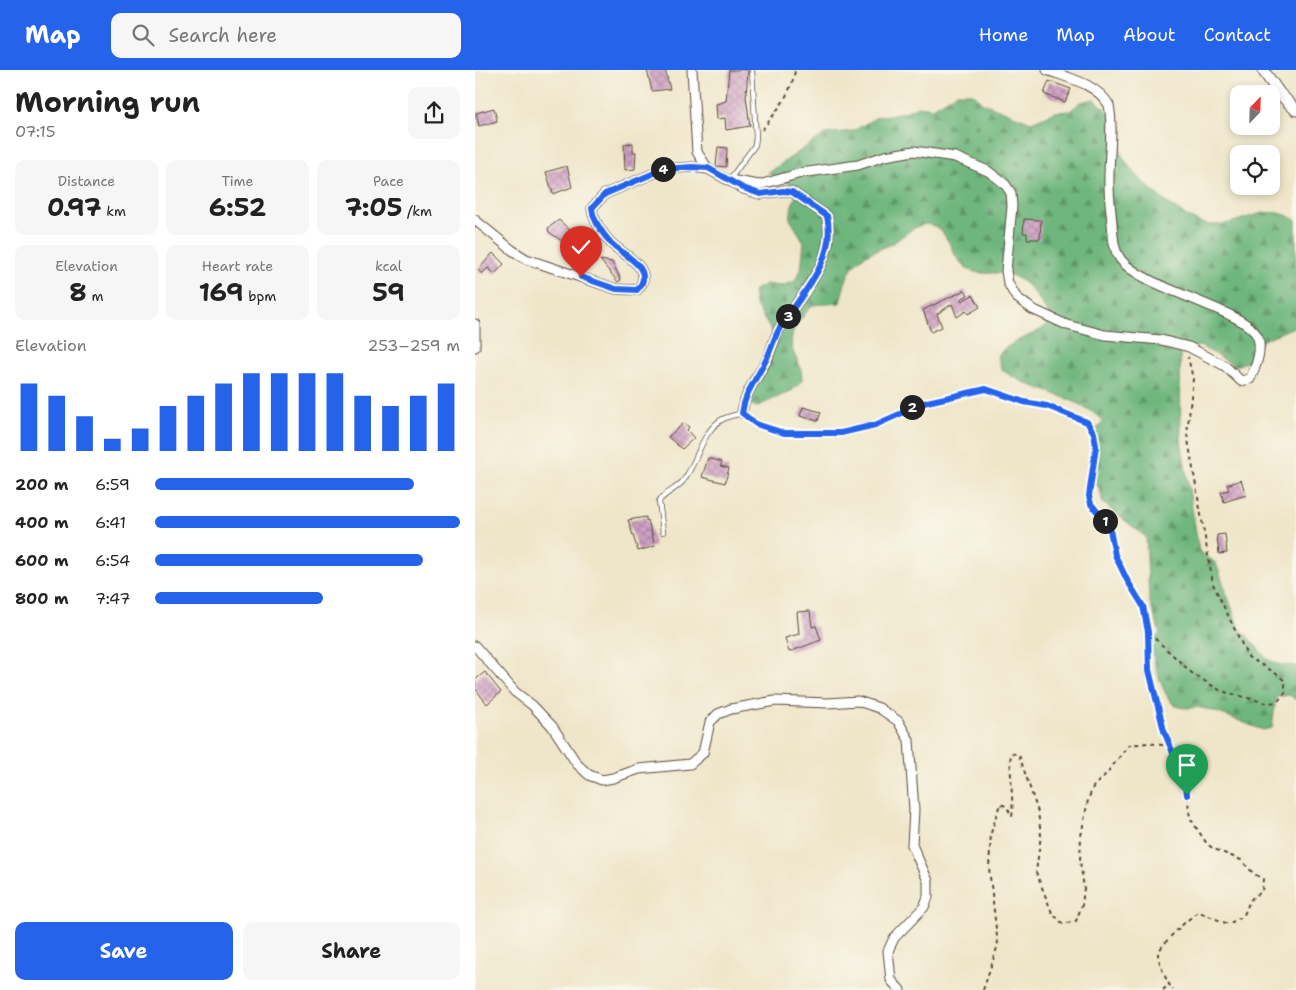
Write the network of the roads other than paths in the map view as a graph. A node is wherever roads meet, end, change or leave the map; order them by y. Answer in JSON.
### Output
{"nodes":[{"id":1,"x":692,"y":70,"type":"edge"},
{"id":2,"x":752,"y":70,"type":"edge"},
{"id":3,"x":1047,"y":70,"type":"edge"},
{"id":4,"x":1263,"y":70,"type":"edge"},
{"id":5,"x":1296,"y":110,"type":"edge"},
{"id":6,"x":708,"y":168,"type":"junction"},
{"id":7,"x":730,"y":180,"type":"junction"},
{"id":8,"x":475,"y":220,"type":"edge"},
{"id":9,"x":475,"y":324,"type":"edge"},
{"id":10,"x":475,"y":347,"type":"edge"},
{"id":11,"x":742,"y":413,"type":"joint"},
{"id":12,"x":663,"y":532,"type":"dead end"},
{"id":13,"x":475,"y":646,"type":"edge"},
{"id":14,"x":900,"y":990,"type":"edge"}],
"edges":[{"from":1,"to":6,"type":"street"},
{"from":2,"to":7,"type":"lane"},
{"from":3,"to":7,"type":"street"},
{"from":4,"to":5,"type":"street"},
{"from":6,"to":7,"type":"street"},
{"from":6,"to":8,"type":"street"},
{"from":7,"to":11,"type":"street"},
{"from":9,"to":10,"type":"street"},
{"from":11,"to":12,"type":"lane"},
{"from":13,"to":14,"type":"street"}]}
